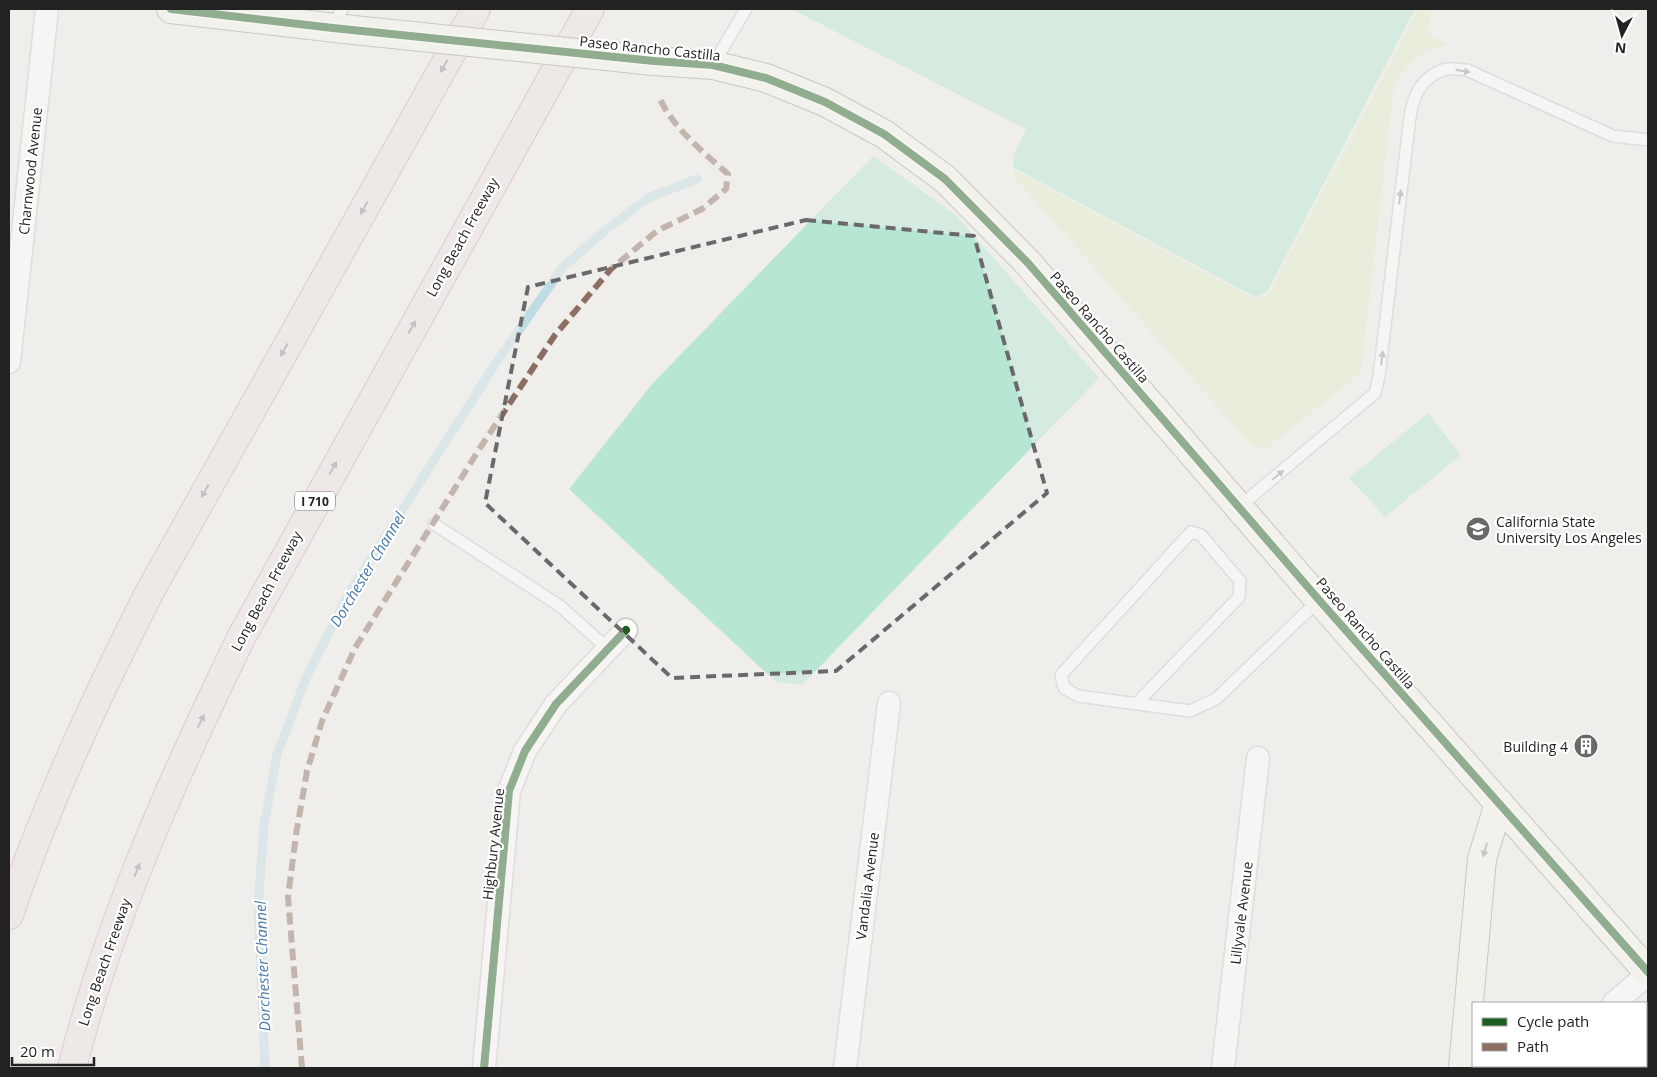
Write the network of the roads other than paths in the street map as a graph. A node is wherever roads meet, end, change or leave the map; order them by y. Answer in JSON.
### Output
{"nodes":[{"id":1,"x":47,"y":9,"type":"edge"},
{"id":2,"x":171,"y":9,"type":"edge"},
{"id":3,"x":476,"y":9,"type":"edge"},
{"id":4,"x":590,"y":9,"type":"edge"},
{"id":5,"x":746,"y":9,"type":"edge"},
{"id":6,"x":339,"y":22,"type":"edge"},
{"id":7,"x":713,"y":65,"type":"junction"},
{"id":8,"x":1648,"y":140,"type":"edge"},
{"id":9,"x":9,"y":362,"type":"edge"},
{"id":10,"x":1240,"y":506,"type":"junction"},
{"id":11,"x":434,"y":524,"type":"dead end"},
{"id":12,"x":1319,"y":600,"type":"junction"},
{"id":13,"x":626,"y":630,"type":"dead end"},
{"id":14,"x":608,"y":649,"type":"junction"},
{"id":15,"x":889,"y":703,"type":"dead end"},
{"id":16,"x":1136,"y":704,"type":"junction"},
{"id":17,"x":1258,"y":758,"type":"dead end"},
{"id":18,"x":1499,"y":803,"type":"junction"},
{"id":19,"x":9,"y":915,"type":"edge"},
{"id":20,"x":1648,"y":973,"type":"edge"},
{"id":21,"x":1615,"y":1002,"type":"edge"},
{"id":22,"x":72,"y":1068,"type":"edge"},
{"id":23,"x":484,"y":1068,"type":"edge"},
{"id":24,"x":845,"y":1068,"type":"edge"},
{"id":25,"x":1223,"y":1068,"type":"edge"},
{"id":26,"x":1463,"y":1068,"type":"edge"}],
"edges":[{"from":1,"to":9,"type":"street","name":"Charnwood Avenue"},
{"from":2,"to":6,"type":"street","name":"Paseo Rancho Castilla"},
{"from":3,"to":19,"type":"highway","one_way":true},
{"from":22,"to":4,"type":"highway","name":"Long Beach Freeway","number":"I 710","one_way":true},
{"from":5,"to":7,"type":"lane"},
{"from":6,"to":7,"type":"street","name":"Paseo Rancho Castilla","bridge":true},
{"from":7,"to":10,"type":"street","name":"Paseo Rancho Castilla"},
{"from":10,"to":8,"type":"lane","one_way":true},
{"from":10,"to":12,"type":"street","name":"Paseo Rancho Castilla"},
{"from":11,"to":14,"type":"lane"},
{"from":12,"to":16,"type":"lane"},
{"from":12,"to":18,"type":"street","name":"Paseo Rancho Castilla"},
{"from":13,"to":14,"type":"street","name":"Highbury Avenue"},
{"from":14,"to":23,"type":"street","name":"Highbury Avenue"},
{"from":15,"to":24,"type":"street","name":"Vandalia Avenue"},
{"from":16,"to":16,"type":"lane"},
{"from":17,"to":25,"type":"street","name":"Lillyvale Avenue"},
{"from":18,"to":20,"type":"street","name":"Paseo Rancho Castilla"},
{"from":18,"to":26,"type":"street","one_way":true},
{"from":20,"to":21,"type":"street"}]}
